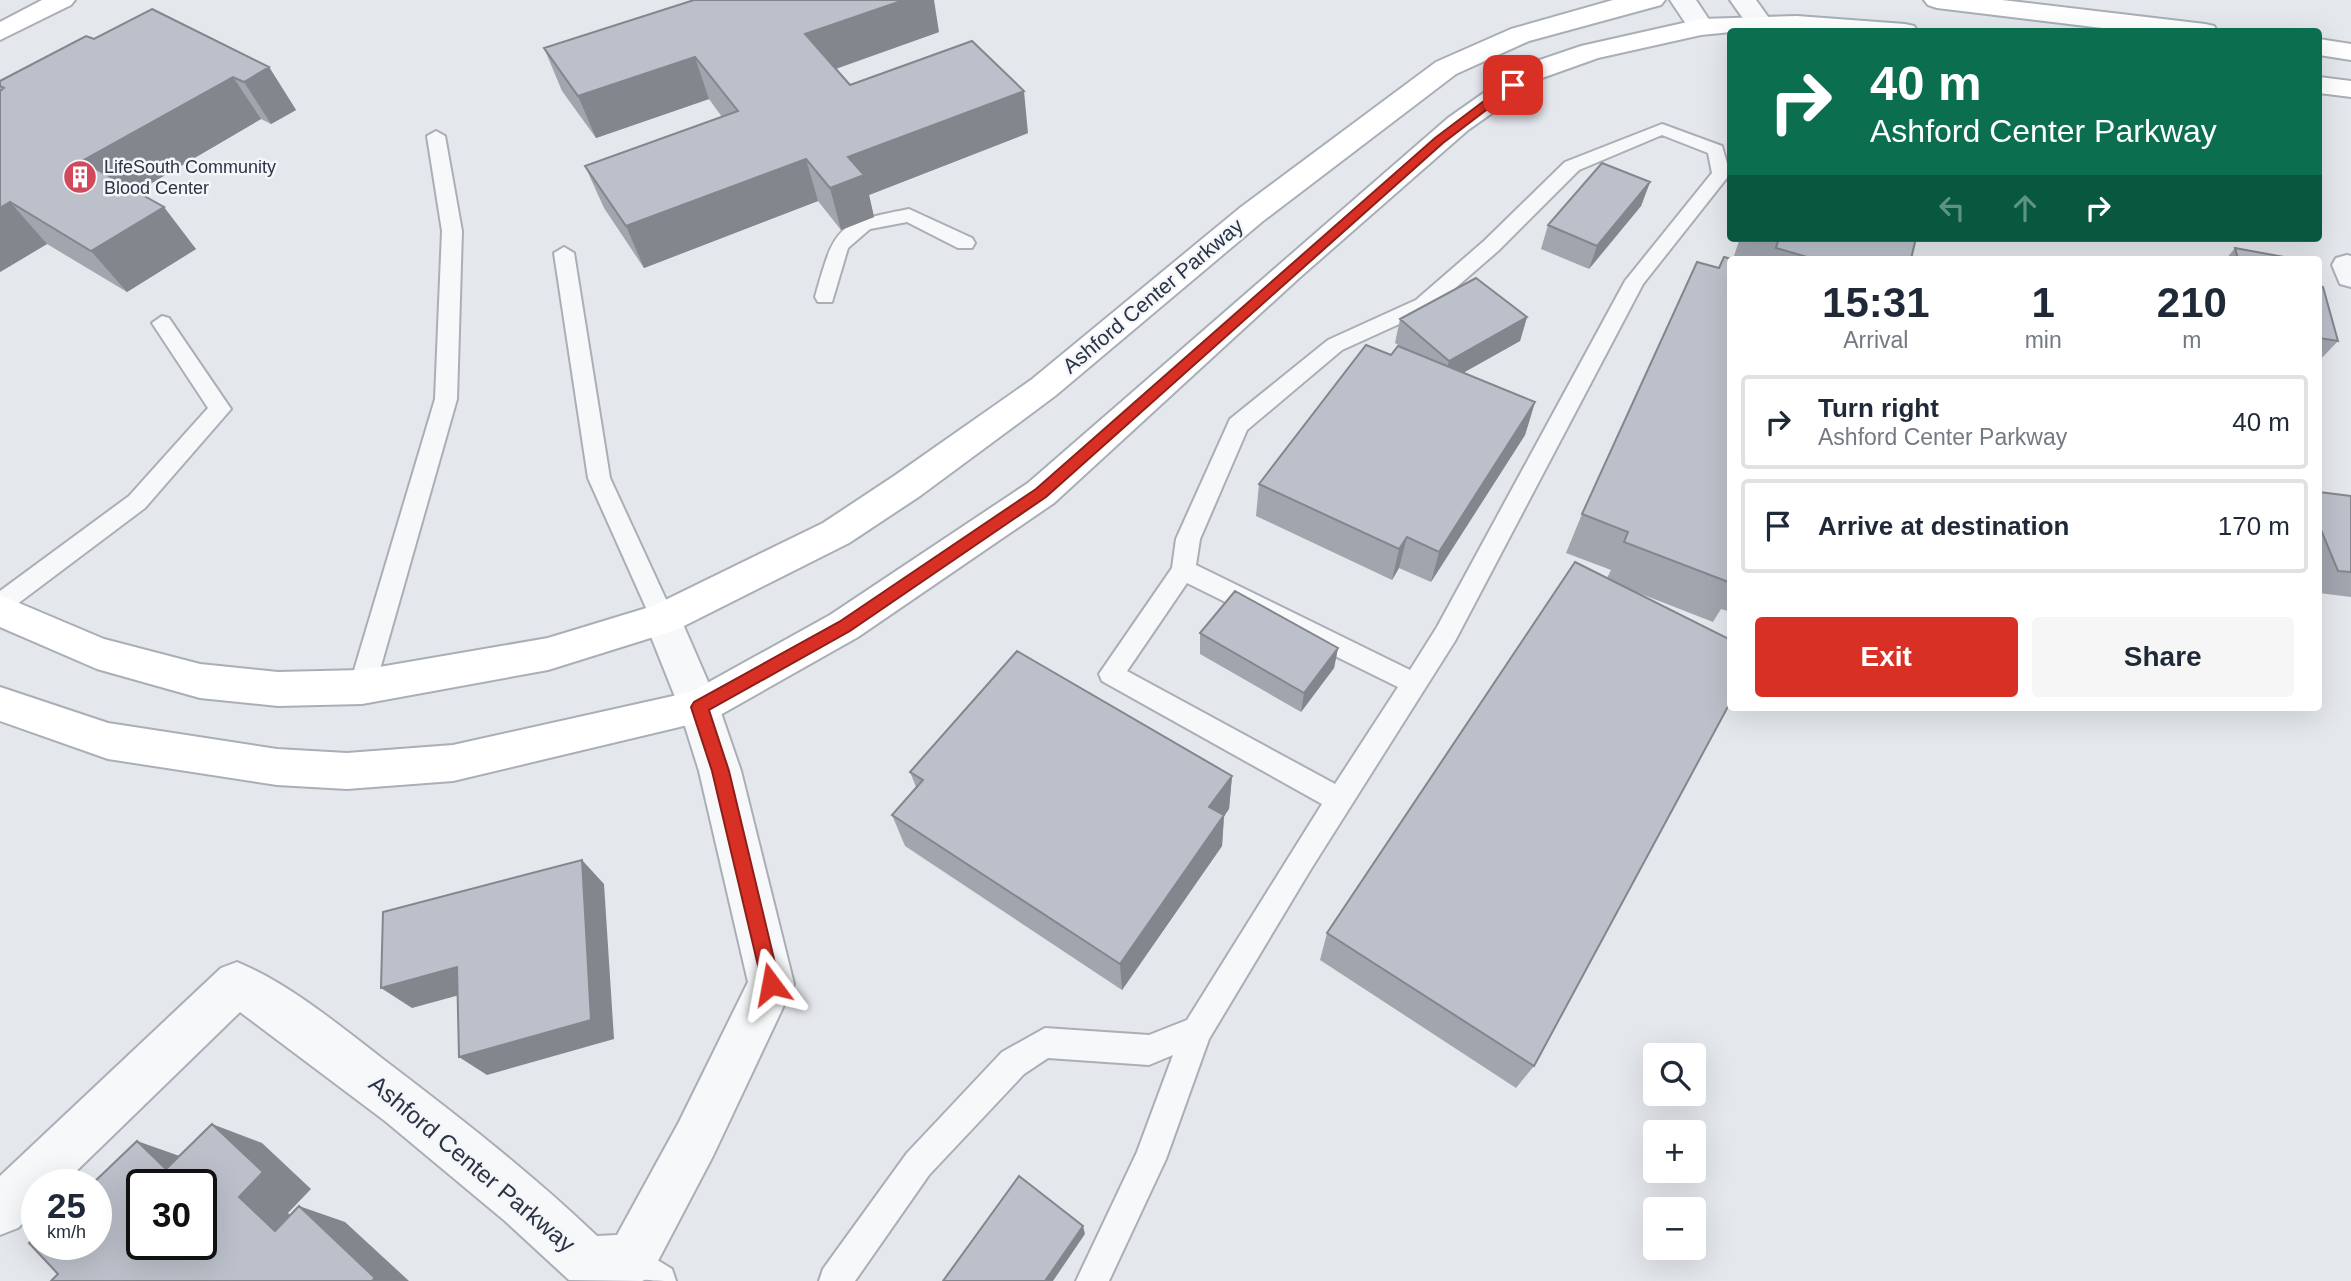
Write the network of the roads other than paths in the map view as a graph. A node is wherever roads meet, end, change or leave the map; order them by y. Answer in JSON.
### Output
{"nodes":[{"id":1,"x":62,"y":0,"type":"edge"},
{"id":2,"x":1652,"y":0,"type":"edge"},
{"id":3,"x":1743,"y":0,"type":"edge"},
{"id":4,"x":1937,"y":0,"type":"edge"},
{"id":5,"x":1692,"y":14,"type":"edge"},
{"id":6,"x":1761,"y":25,"type":"junction"},
{"id":7,"x":1858,"y":28,"type":"edge"},
{"id":8,"x":2172,"y":28,"type":"edge"},
{"id":9,"x":0,"y":32,"type":"edge"},
{"id":10,"x":2322,"y":47,"type":"edge"},
{"id":11,"x":2351,"y":52,"type":"edge"},
{"id":12,"x":2322,"y":85,"type":"edge"},
{"id":13,"x":2351,"y":89,"type":"edge"},
{"id":14,"x":436,"y":136,"type":"dead end"},
{"id":15,"x":965,"y":243,"type":"dead end"},
{"id":16,"x":564,"y":253,"type":"dead end"},
{"id":17,"x":825,"y":298,"type":"dead end"},
{"id":18,"x":162,"y":323,"type":"dead end"},
{"id":19,"x":1183,"y":570,"type":"junction"},
{"id":20,"x":0,"y":604,"type":"edge"},
{"id":21,"x":0,"y":610,"type":"edge"},
{"id":22,"x":663,"y":619,"type":"junction"},
{"id":23,"x":1413,"y":683,"type":"junction"},
{"id":24,"x":362,"y":687,"type":"junction"},
{"id":25,"x":0,"y":704,"type":"edge"},
{"id":26,"x":699,"y":707,"type":"junction"},
{"id":27,"x":1339,"y":800,"type":"junction"},
{"id":28,"x":1197,"y":1031,"type":"junction"},
{"id":29,"x":0,"y":1210,"type":"edge"},
{"id":30,"x":645,"y":1271,"type":"edge"},
{"id":31,"x":835,"y":1281,"type":"edge"},
{"id":32,"x":1092,"y":1281,"type":"edge"}],
"edges":[{"from":1,"to":9,"type":"street"},
{"from":2,"to":22,"type":"street","name":"Ashford Center Parkway"},
{"from":3,"to":6,"type":"street"},
{"from":4,"to":8,"type":"street"},
{"from":5,"to":6,"type":"street"},
{"from":5,"to":26,"type":"street"},
{"from":6,"to":7,"type":"street"},
{"from":10,"to":11,"type":"street"},
{"from":12,"to":13,"type":"street"},
{"from":14,"to":24,"type":"lane"},
{"from":15,"to":17,"type":"lane"},
{"from":16,"to":22,"type":"lane"},
{"from":18,"to":20,"type":"lane"},
{"from":19,"to":23,"type":"lane"},
{"from":19,"to":23,"type":"lane"},
{"from":19,"to":27,"type":"lane"},
{"from":21,"to":24,"type":"street","name":"Ashford Center Parkway"},
{"from":22,"to":24,"type":"street","name":"Ashford Center Parkway"},
{"from":22,"to":26,"type":"street","name":"Ashford Center Parkway"},
{"from":23,"to":27,"type":"lane"},
{"from":25,"to":26,"type":"street"},
{"from":26,"to":30,"type":"street","name":"Ashford Center Parkway"},
{"from":27,"to":28,"type":"lane"},
{"from":28,"to":31,"type":"lane"},
{"from":28,"to":32,"type":"lane"},
{"from":29,"to":30,"type":"street","name":"Ashford Center Parkway"}]}
